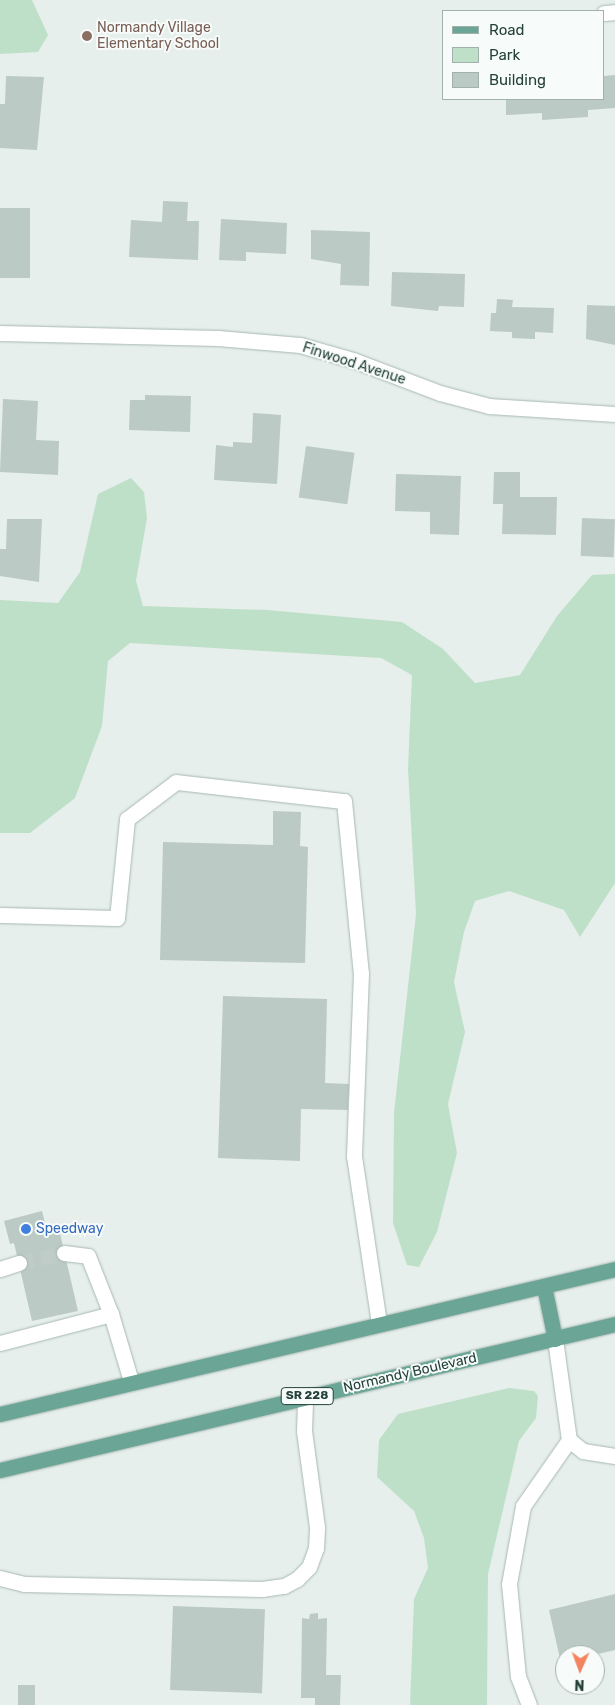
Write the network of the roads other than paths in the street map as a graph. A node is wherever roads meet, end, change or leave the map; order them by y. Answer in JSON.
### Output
{"nodes":[{"id":1,"x":0,"y":334,"type":"edge"},
{"id":2,"x":615,"y":414,"type":"edge"},
{"id":3,"x":0,"y":915,"type":"edge"},
{"id":4,"x":64,"y":1253,"type":"tunnel mouth"},
{"id":5,"x":19,"y":1263,"type":"tunnel mouth"},
{"id":6,"x":0,"y":1269,"type":"edge"},
{"id":7,"x":615,"y":1269,"type":"edge"},
{"id":8,"x":544,"y":1286,"type":"junction"},
{"id":9,"x":111,"y":1314,"type":"junction"},
{"id":10,"x":380,"y":1323,"type":"junction"},
{"id":11,"x":615,"y":1324,"type":"edge"},
{"id":12,"x":555,"y":1339,"type":"junction"},
{"id":13,"x":0,"y":1343,"type":"edge"},
{"id":14,"x":131,"y":1381,"type":"junction"},
{"id":15,"x":305,"y":1397,"type":"junction"},
{"id":16,"x":1,"y":1411,"type":"edge"},
{"id":17,"x":569,"y":1440,"type":"junction"},
{"id":18,"x":615,"y":1456,"type":"edge"},
{"id":19,"x":0,"y":1470,"type":"edge"},
{"id":20,"x":0,"y":1578,"type":"edge"},
{"id":21,"x":529,"y":1705,"type":"edge"}],
"edges":[{"from":1,"to":2,"type":"street","name":"Finwood Avenue"},
{"from":3,"to":10,"type":"street"},
{"from":4,"to":9,"type":"street"},
{"from":5,"to":6,"type":"street"},
{"from":7,"to":8,"type":"main road"},
{"from":8,"to":10,"type":"main road"},
{"from":8,"to":12,"type":"main road"},
{"from":9,"to":13,"type":"street"},
{"from":9,"to":14,"type":"street"},
{"from":10,"to":14,"type":"main road"},
{"from":11,"to":12,"type":"main road","name":"Normandy Boulevard","number":"SR 228"},
{"from":12,"to":15,"type":"main road","name":"Normandy Boulevard","number":"SR 228"},
{"from":12,"to":17,"type":"street"},
{"from":14,"to":16,"type":"main road"},
{"from":15,"to":19,"type":"main road","name":"Normandy Boulevard","number":"SR 228"},
{"from":15,"to":20,"type":"street"},
{"from":17,"to":18,"type":"street"},
{"from":17,"to":21,"type":"street"}]}
